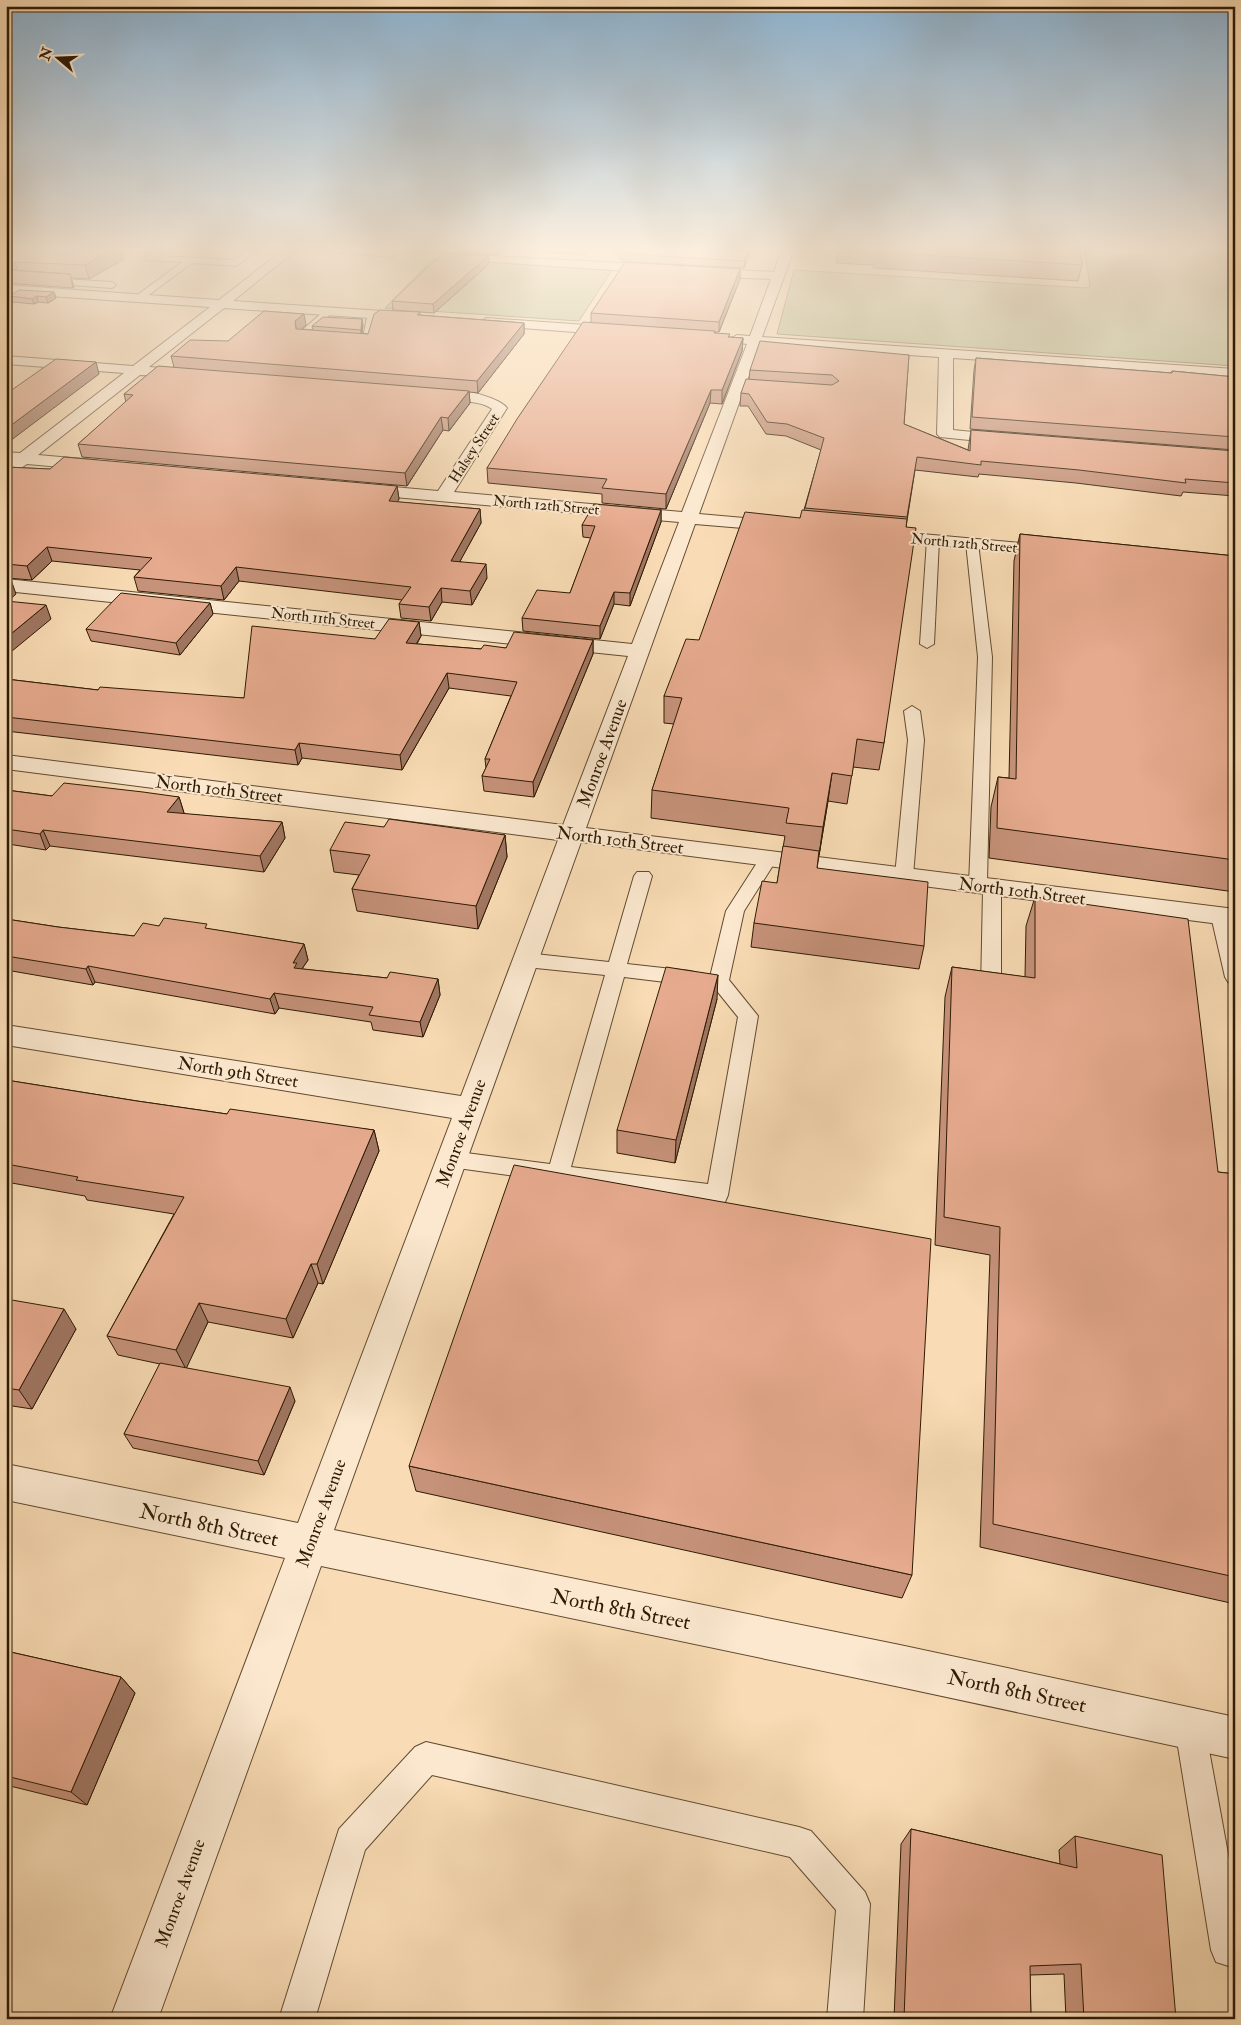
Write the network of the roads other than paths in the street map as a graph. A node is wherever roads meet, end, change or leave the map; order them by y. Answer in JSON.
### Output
{"nodes":[{"id":1,"x":173,"y":342,"type":"edge"},
{"id":2,"x":755,"y":342,"type":"edge"},
{"id":3,"x":777,"y":342,"type":"edge"},
{"id":4,"x":946,"y":353,"type":"junction"},
{"id":5,"x":6,"y":360,"type":"edge"},
{"id":6,"x":136,"y":370,"type":"junction"},
{"id":7,"x":1235,"y":373,"type":"edge"},
{"id":8,"x":204,"y":376,"type":"edge"},
{"id":9,"x":419,"y":393,"type":"edge"},
{"id":10,"x":1022,"y":440,"type":"edge"},
{"id":11,"x":6,"y":457,"type":"edge"},
{"id":12,"x":23,"y":459,"type":"junction"},
{"id":13,"x":111,"y":466,"type":"edge"},
{"id":14,"x":6,"y":472,"type":"edge"},
{"id":15,"x":345,"y":487,"type":"edge"},
{"id":16,"x":443,"y":496,"type":"junction"},
{"id":17,"x":689,"y":518,"type":"junction"},
{"id":18,"x":796,"y":528,"type":"edge"},
{"id":19,"x":865,"y":534,"type":"edge"},
{"id":20,"x":933,"y":540,"type":"junction"},
{"id":21,"x":972,"y":543,"type":"junction"},
{"id":22,"x":1072,"y":552,"type":"edge"},
{"id":23,"x":6,"y":585,"type":"edge"},
{"id":24,"x":927,"y":644,"type":"dead end"},
{"id":25,"x":640,"y":651,"type":"junction"},
{"id":26,"x":912,"y":711,"type":"dead end"},
{"id":27,"x":6,"y":762,"type":"edge"},
{"id":28,"x":572,"y":834,"type":"junction"},
{"id":29,"x":768,"y":859,"type":"junction"},
{"id":30,"x":643,"y":876,"type":"dead end"},
{"id":31,"x":904,"y":876,"type":"junction"},
{"id":32,"x":985,"y":886,"type":"junction"},
{"id":33,"x":1227,"y":917,"type":"edge"},
{"id":34,"x":526,"y":960,"type":"junction"},
{"id":35,"x":616,"y":970,"type":"junction"},
{"id":36,"x":1235,"y":977,"type":"edge"},
{"id":37,"x":719,"y":981,"type":"junction"},
{"id":38,"x":991,"y":990,"type":"edge"},
{"id":39,"x":6,"y":1035,"type":"edge"},
{"id":40,"x":470,"y":1109,"type":"junction"},
{"id":41,"x":452,"y":1160,"type":"junction"},
{"id":42,"x":558,"y":1174,"type":"junction"},
{"id":43,"x":6,"y":1482,"type":"edge"},
{"id":44,"x":309,"y":1546,"type":"junction"},
{"id":45,"x":1190,"y":1728,"type":"junction"},
{"id":46,"x":1235,"y":1738,"type":"edge"},
{"id":47,"x":1235,"y":1951,"type":"edge"},
{"id":48,"x":134,"y":2019,"type":"edge"},
{"id":49,"x":297,"y":2019,"type":"edge"},
{"id":50,"x":846,"y":2019,"type":"edge"}],
"edges":[{"from":1,"to":6,"type":"street"},
{"from":2,"to":17,"type":"street","name":"Monroe Avenue"},
{"from":3,"to":4,"type":"street"},
{"from":4,"to":7,"type":"street"},
{"from":4,"to":10,"type":"street"},
{"from":5,"to":6,"type":"street"},
{"from":6,"to":8,"type":"street"},
{"from":6,"to":12,"type":"street"},
{"from":9,"to":16,"type":"street","name":"Halsey Street"},
{"from":11,"to":12,"type":"street"},
{"from":12,"to":13,"type":"street"},
{"from":12,"to":14,"type":"street"},
{"from":15,"to":16,"type":"street","name":"North 12th Street"},
{"from":16,"to":17,"type":"street","name":"North 12th Street"},
{"from":17,"to":18,"type":"street","name":"North 12th Street"},
{"from":17,"to":25,"type":"street","name":"Monroe Avenue"},
{"from":19,"to":20,"type":"street","name":"North 12th Street"},
{"from":20,"to":21,"type":"street","name":"North 12th Street"},
{"from":20,"to":24,"type":"lane"},
{"from":21,"to":22,"type":"street","name":"North 12th Street"},
{"from":21,"to":32,"type":"lane"},
{"from":23,"to":25,"type":"street","name":"North 11th Street"},
{"from":25,"to":28,"type":"street","name":"Monroe Avenue"},
{"from":26,"to":31,"type":"lane"},
{"from":27,"to":28,"type":"street","name":"North 10th Street"},
{"from":28,"to":29,"type":"street","name":"North 10th Street"},
{"from":28,"to":34,"type":"street","name":"Monroe Avenue"},
{"from":29,"to":31,"type":"street","name":"North 10th Street"},
{"from":29,"to":37,"type":"lane"},
{"from":30,"to":35,"type":"lane"},
{"from":31,"to":32,"type":"street","name":"North 10th Street"},
{"from":32,"to":33,"type":"street","name":"North 10th Street"},
{"from":32,"to":38,"type":"lane"},
{"from":33,"to":36,"type":"lane"},
{"from":34,"to":35,"type":"lane"},
{"from":34,"to":40,"type":"street","name":"Monroe Avenue"},
{"from":35,"to":37,"type":"lane"},
{"from":35,"to":42,"type":"lane"},
{"from":37,"to":42,"type":"lane"},
{"from":39,"to":40,"type":"street","name":"North 9th Street"},
{"from":40,"to":41,"type":"street","name":"Monroe Avenue"},
{"from":41,"to":42,"type":"lane"},
{"from":41,"to":44,"type":"street","name":"Monroe Avenue"},
{"from":43,"to":44,"type":"street","name":"North 8th Street"},
{"from":44,"to":45,"type":"street","name":"North 8th Street"},
{"from":44,"to":48,"type":"street","name":"Monroe Avenue"},
{"from":45,"to":46,"type":"street","name":"North 8th Street"},
{"from":45,"to":47,"type":"lane"},
{"from":49,"to":50,"type":"lane"}]}
